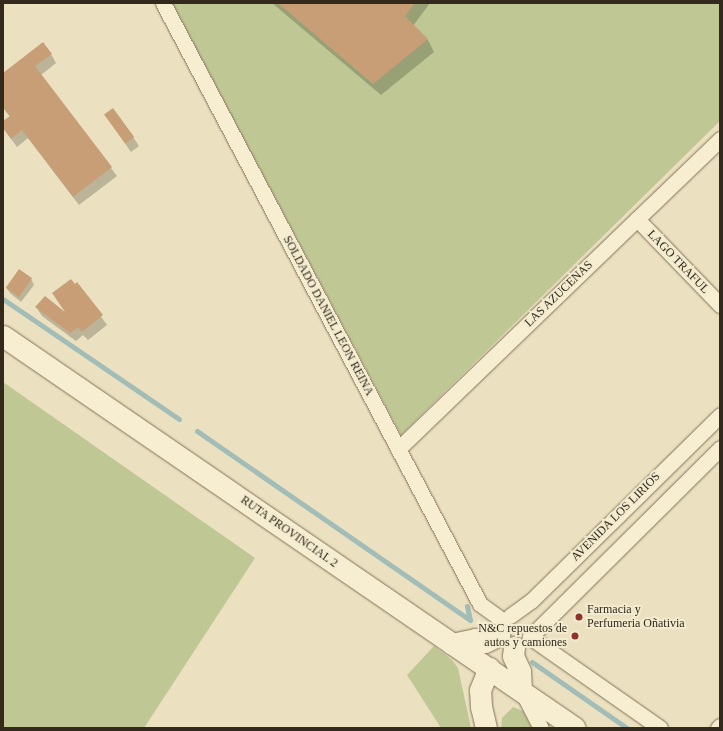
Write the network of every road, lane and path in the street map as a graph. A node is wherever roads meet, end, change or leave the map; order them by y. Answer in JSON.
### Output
{"nodes":[{"id":1,"x":163,"y":3,"type":"edge"},
{"id":2,"x":720,"y":138,"type":"edge"},
{"id":3,"x":637,"y":219,"type":"junction"},
{"id":4,"x":720,"y":305,"type":"edge"},
{"id":5,"x":3,"y":336,"type":"edge"},
{"id":6,"x":720,"y":415,"type":"edge"},
{"id":7,"x":720,"y":448,"type":"edge"},
{"id":8,"x":398,"y":449,"type":"junction"},
{"id":9,"x":511,"y":631,"type":"junction"},
{"id":10,"x":452,"y":644,"type":"junction"},
{"id":11,"x":489,"y":668,"type":"junction"},
{"id":12,"x":522,"y":690,"type":"junction"},
{"id":13,"x":720,"y":726,"type":"edge"},
{"id":14,"x":486,"y":728,"type":"edge"},
{"id":15,"x":541,"y":728,"type":"edge"},
{"id":16,"x":575,"y":728,"type":"edge"},
{"id":17,"x":660,"y":728,"type":"edge"},
{"id":18,"x":718,"y":728,"type":"edge"}],
"edges":[{"from":1,"to":8,"type":"street","name":"SOLDADO DANIEL LEON REINA"},
{"from":2,"to":3,"type":"street","name":"LAS AZUCENAS"},
{"from":3,"to":4,"type":"street","name":"LAGO TRAFUL"},
{"from":3,"to":8,"type":"street","name":"LAS AZUCENAS"},
{"from":5,"to":10,"type":"main road","name":"RUTA PROVINCIAL 2"},
{"from":6,"to":9,"type":"street","name":"AVENIDA LOS LIRIOS"},
{"from":7,"to":9,"type":"street","name":"AVENIDA LOS LIRIOS"},
{"from":8,"to":9,"type":"street","name":"SOLDADO DANIEL LEON REINA"},
{"from":9,"to":10,"type":"main road"},
{"from":9,"to":12,"type":"main road"},
{"from":9,"to":17,"type":"street","name":"SOLDADO DANIEL LEON REINA"},
{"from":10,"to":11,"type":"main road","name":"RUTA PROVINCIAL 2"},
{"from":11,"to":12,"type":"main road","name":"RUTA PROVINCIAL 2"},
{"from":11,"to":14,"type":"main road"},
{"from":12,"to":15,"type":"street"},
{"from":12,"to":16,"type":"main road","name":"RUTA PROVINCIAL 2"},
{"from":13,"to":18,"type":"street"}]}
